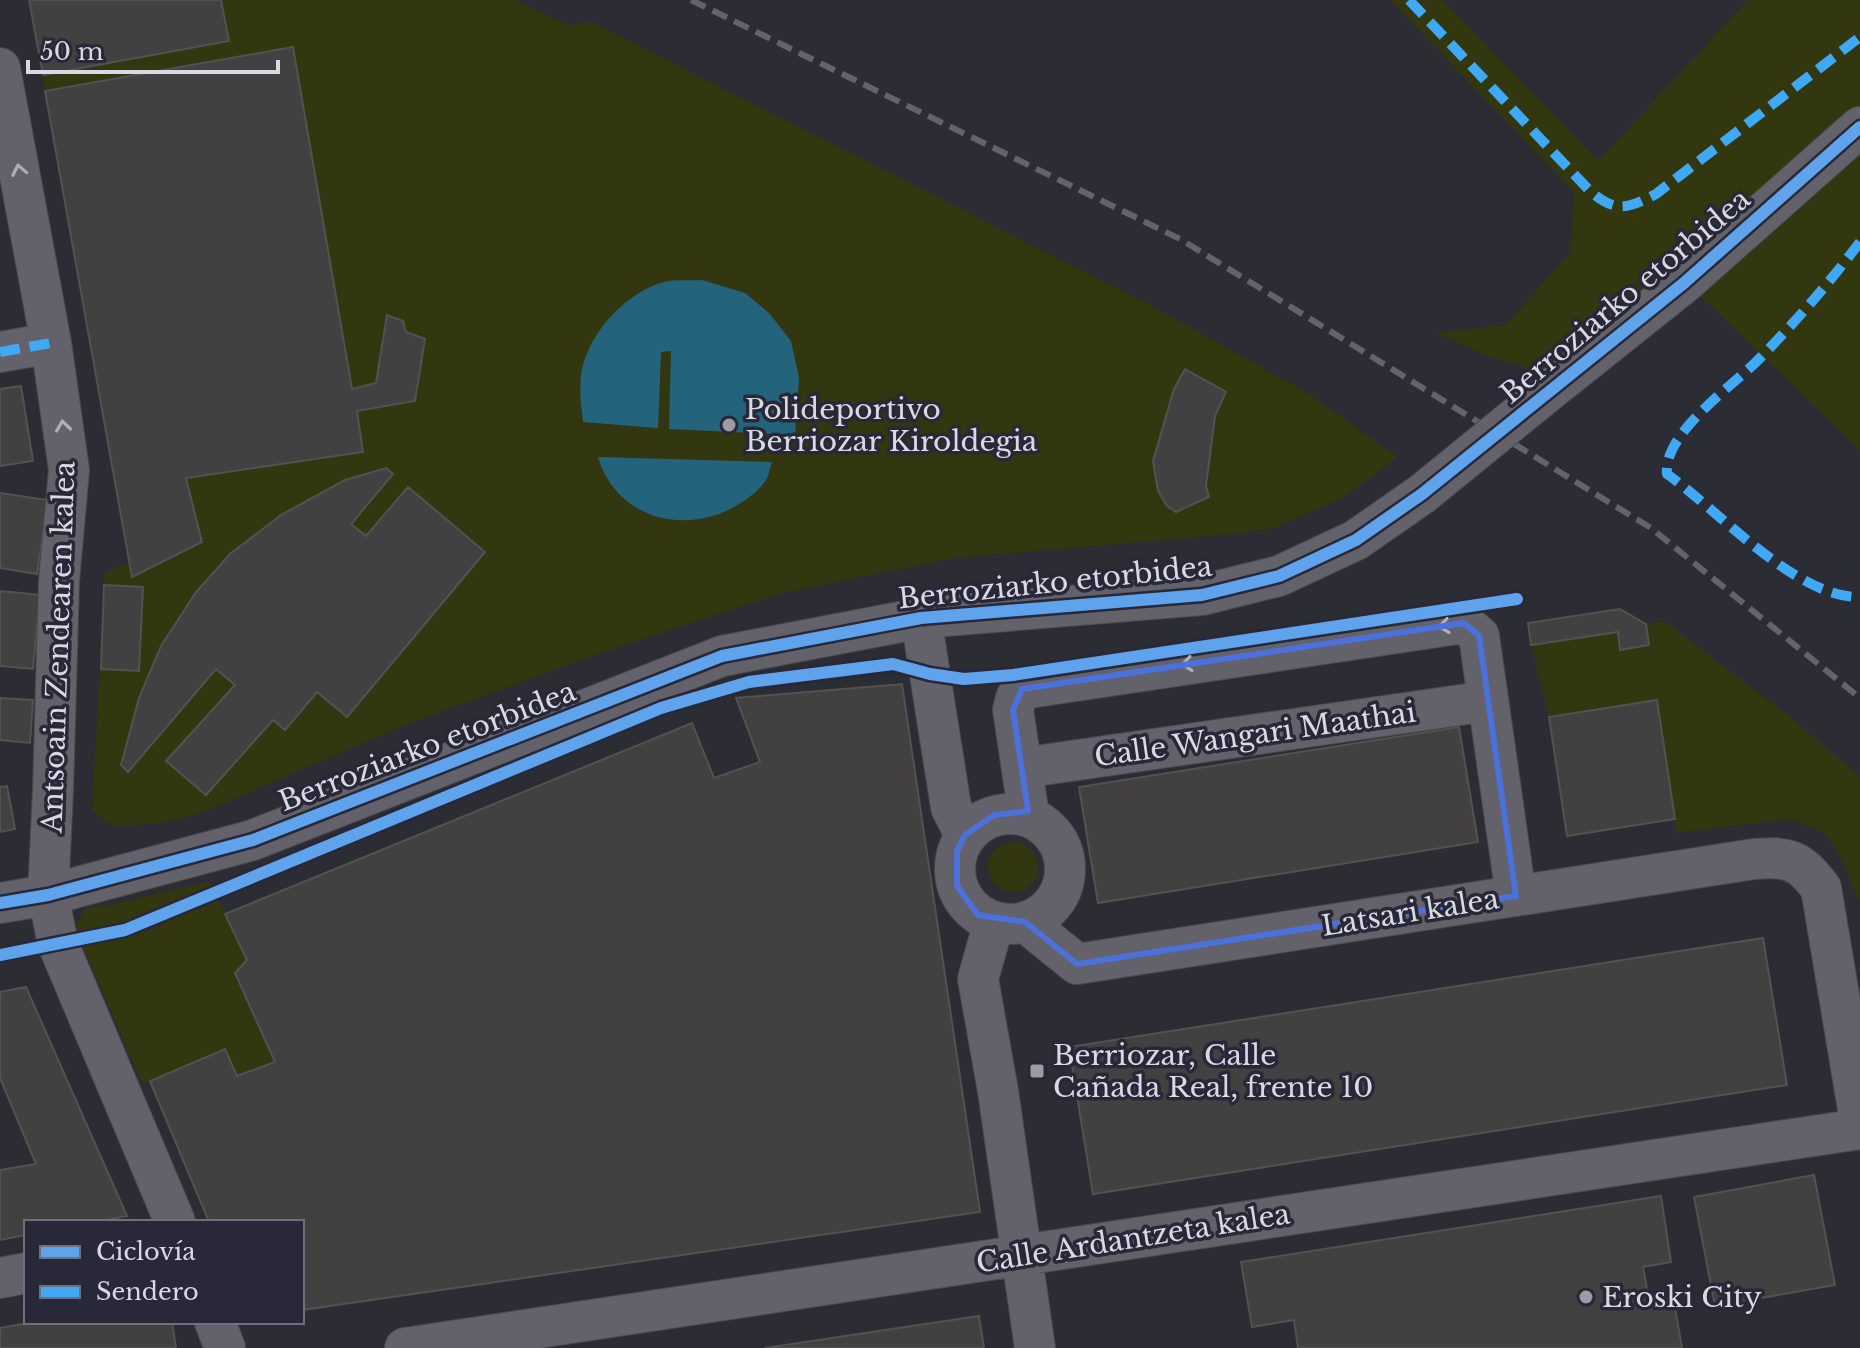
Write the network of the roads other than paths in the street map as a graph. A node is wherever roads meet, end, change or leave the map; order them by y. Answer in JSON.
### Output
{"nodes":[{"id":1,"x":0,"y":68,"type":"edge"},
{"id":2,"x":1860,"y":127,"type":"edge"},
{"id":3,"x":51,"y":343,"type":"junction"},
{"id":4,"x":0,"y":352,"type":"edge"},
{"id":5,"x":921,"y":618,"type":"junction"},
{"id":6,"x":1488,"y":701,"type":"junction"},
{"id":7,"x":1022,"y":768,"type":"junction"},
{"id":8,"x":1029,"y":816,"type":"junction"},
{"id":9,"x":965,"y":835,"type":"junction"},
{"id":10,"x":48,"y":895,"type":"junction"},
{"id":11,"x":1516,"y":896,"type":"junction"},
{"id":12,"x":0,"y":903,"type":"edge"},
{"id":13,"x":1010,"y":922,"type":"junction"},
{"id":14,"x":1850,"y":997,"type":"edge"},
{"id":15,"x":1860,"y":1121,"type":"edge"},
{"id":16,"x":1860,"y":1129,"type":"edge"},
{"id":17,"x":174,"y":1220,"type":"edge"},
{"id":18,"x":1022,"y":1255,"type":"junction"},
{"id":19,"x":24,"y":1273,"type":"edge"},
{"id":20,"x":0,"y":1278,"type":"edge"},
{"id":21,"x":216,"y":1324,"type":"edge"},
{"id":22,"x":225,"y":1348,"type":"edge"},
{"id":23,"x":405,"y":1348,"type":"edge"},
{"id":24,"x":1035,"y":1348,"type":"edge"}],
"edges":[{"from":3,"to":1,"type":"street","name":"Antsoain Zendearen kalea","one_way":true},
{"from":2,"to":5,"type":"street","name":"Berroziarko etorbidea","bridge":true},
{"from":3,"to":4,"type":"street"},
{"from":10,"to":3,"type":"street","name":"Antsoain Zendearen kalea","one_way":true},
{"from":5,"to":9,"type":"street"},
{"from":5,"to":10,"type":"street","name":"Berroziarko etorbidea"},
{"from":6,"to":7,"type":"street","name":"Calle Wangari Maathai"},
{"from":6,"to":7,"type":"street","one_way":true},
{"from":6,"to":11,"type":"street"},
{"from":7,"to":8,"type":"street"},
{"from":8,"to":9,"type":"street"},
{"from":8,"to":13,"type":"street"},
{"from":9,"to":13,"type":"street"},
{"from":10,"to":12,"type":"street","name":"Berroziarko etorbidea"},
{"from":10,"to":17,"type":"street","name":"Antsoain Zendearen kalea"},
{"from":11,"to":13,"type":"street","name":"Latsari kalea"},
{"from":11,"to":14,"type":"street","name":"Latsari kalea"},
{"from":13,"to":18,"type":"street"},
{"from":14,"to":15,"type":"street"},
{"from":16,"to":18,"type":"street","name":"Calle Ardantzeta kalea"},
{"from":18,"to":23,"type":"street","name":"Calle Ardantzeta kalea"},
{"from":18,"to":24,"type":"street"},
{"from":19,"to":20,"type":"street"},
{"from":21,"to":22,"type":"street"}]}
